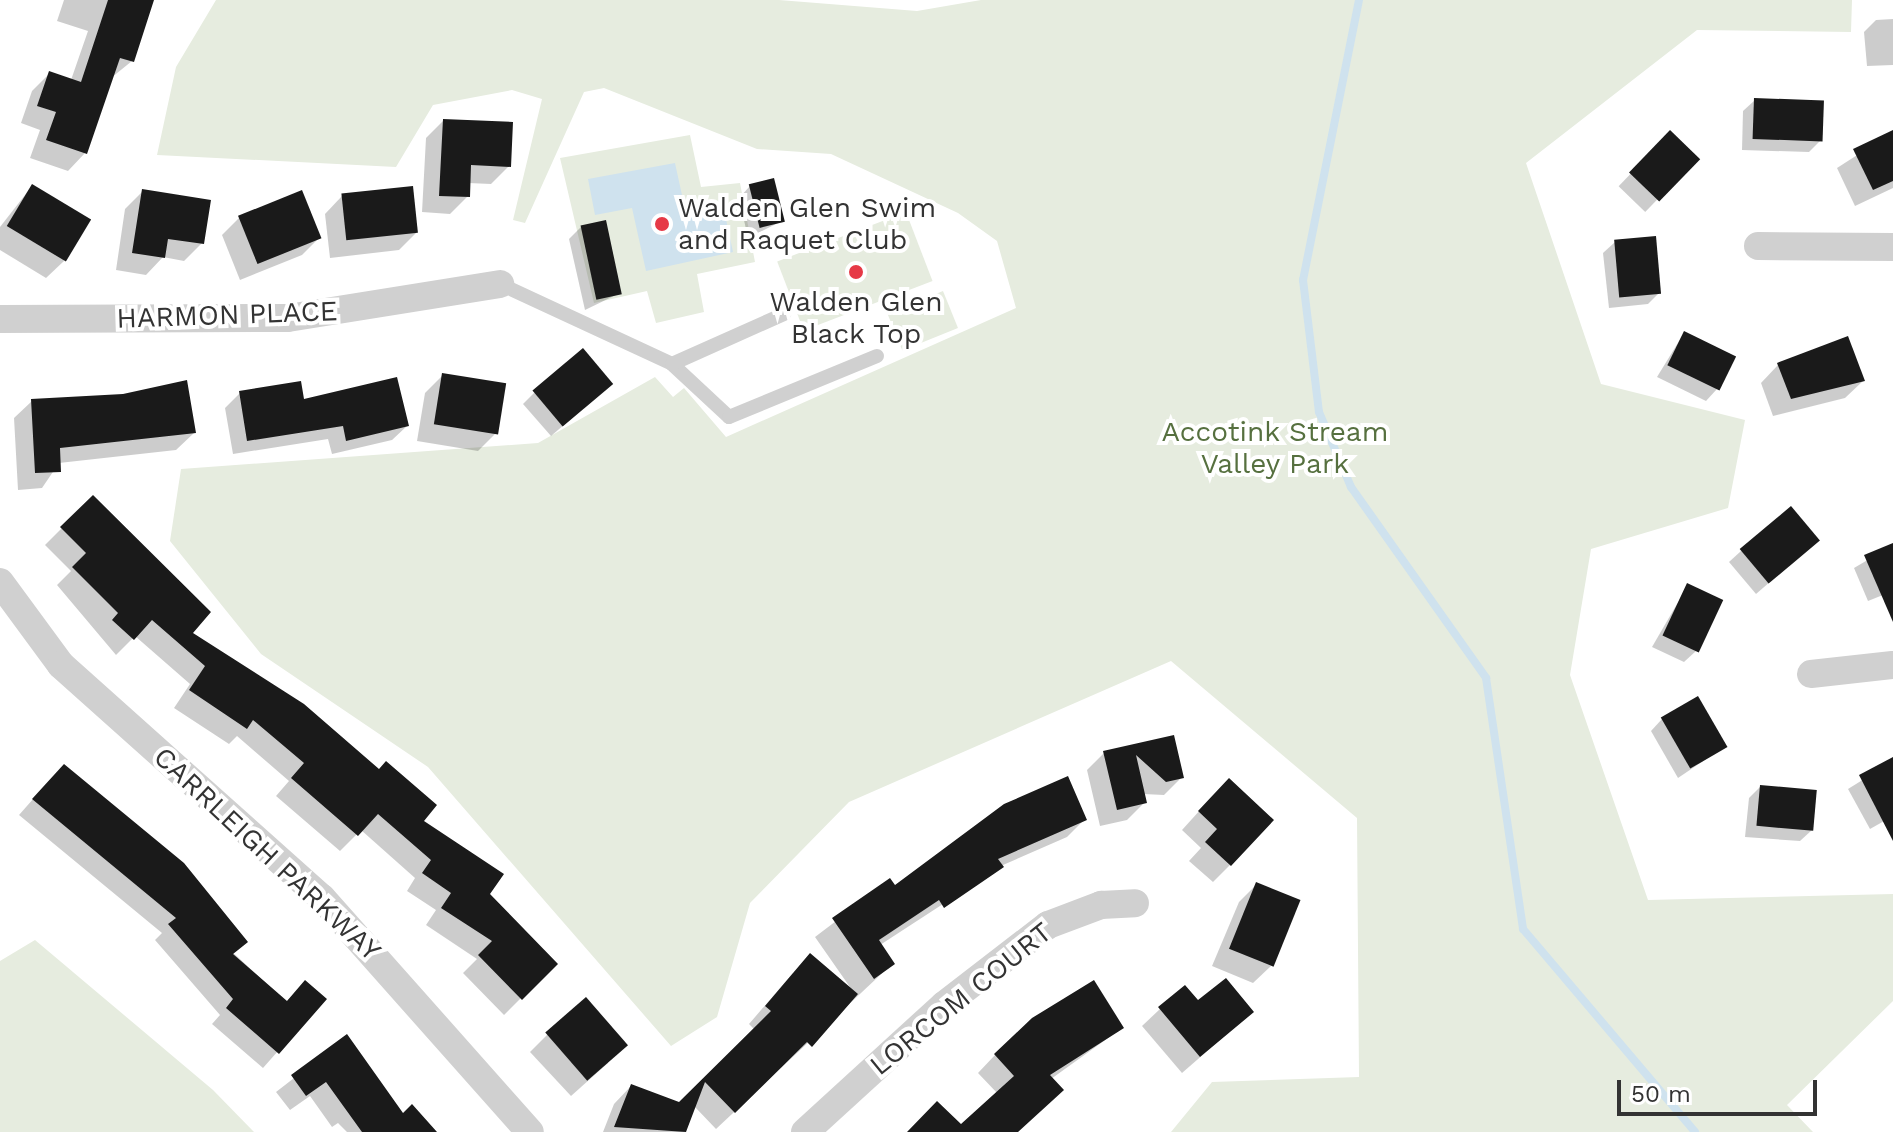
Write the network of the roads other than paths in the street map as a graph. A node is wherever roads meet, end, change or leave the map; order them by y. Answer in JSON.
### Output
{"nodes":[{"id":1,"x":1758,"y":246,"type":"dead end"},
{"id":2,"x":1893,"y":247,"type":"edge"},
{"id":3,"x":500,"y":284,"type":"joint"},
{"id":4,"x":784,"y":314,"type":"dead end"},
{"id":5,"x":0,"y":319,"type":"edge"},
{"id":6,"x":877,"y":356,"type":"dead end"},
{"id":7,"x":672,"y":364,"type":"junction"},
{"id":8,"x":0,"y":582,"type":"edge"},
{"id":9,"x":1893,"y":665,"type":"edge"},
{"id":10,"x":1811,"y":674,"type":"dead end"},
{"id":11,"x":1135,"y":903,"type":"dead end"},
{"id":12,"x":530,"y":1132,"type":"edge"},
{"id":13,"x":805,"y":1132,"type":"edge"}],
"edges":[{"from":1,"to":2,"type":"street"},
{"from":3,"to":5,"type":"street","name":"HARMON PLACE"},
{"from":3,"to":7,"type":"lane"},
{"from":4,"to":7,"type":"lane"},
{"from":6,"to":7,"type":"lane"},
{"from":8,"to":12,"type":"street","name":"CARRLEIGH PARKWAY"},
{"from":9,"to":10,"type":"street"},
{"from":11,"to":13,"type":"street","name":"LORCOM COURT"}]}
